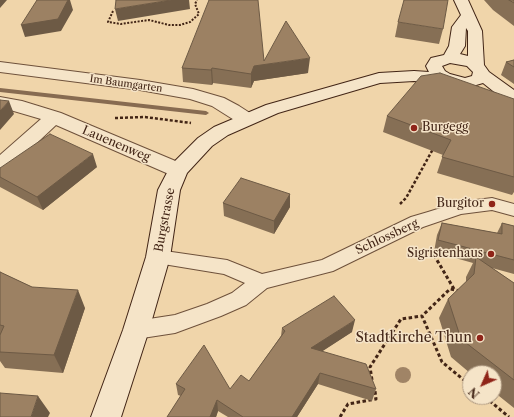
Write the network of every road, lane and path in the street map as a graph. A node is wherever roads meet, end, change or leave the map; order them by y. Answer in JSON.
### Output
{"nodes":[{"id":1,"x":197,"y":0,"type":"edge"},
{"id":2,"x":461,"y":0,"type":"edge"},
{"id":3,"x":113,"y":11,"type":"dead end"},
{"id":4,"x":468,"y":16,"type":"junction"},
{"id":5,"x":445,"y":59,"type":"junction"},
{"id":6,"x":0,"y":67,"type":"edge"},
{"id":7,"x":479,"y":70,"type":"junction"},
{"id":8,"x":380,"y":78,"type":"junction"},
{"id":9,"x":451,"y":80,"type":"junction"},
{"id":10,"x":514,"y":99,"type":"edge"},
{"id":11,"x":0,"y":102,"type":"edge"},
{"id":12,"x":514,"y":108,"type":"edge"},
{"id":13,"x":54,"y":117,"type":"junction"},
{"id":14,"x":110,"y":118,"type":"dead end"},
{"id":15,"x":246,"y":119,"type":"junction"},
{"id":16,"x":195,"y":124,"type":"dead end"},
{"id":17,"x":436,"y":144,"type":"edge"},
{"id":18,"x":0,"y":166,"type":"edge"},
{"id":19,"x":178,"y":170,"type":"junction"},
{"id":20,"x":514,"y":210,"type":"edge"},
{"id":21,"x":384,"y":237,"type":"junction"},
{"id":22,"x":434,"y":254,"type":"dead end"},
{"id":23,"x":158,"y":257,"type":"junction"},
{"id":24,"x":261,"y":282,"type":"junction"},
{"id":25,"x":454,"y":290,"type":"junction"},
{"id":26,"x":462,"y":291,"type":"edge"},
{"id":27,"x":422,"y":316,"type":"junction"},
{"id":28,"x":136,"y":330,"type":"junction"},
{"id":29,"x":462,"y":378,"type":"edge"},
{"id":30,"x":495,"y":405,"type":"edge"},
{"id":31,"x":106,"y":417,"type":"edge"},
{"id":32,"x":340,"y":417,"type":"edge"},
{"id":33,"x":509,"y":417,"type":"edge"}],
"edges":[{"from":1,"to":3,"type":"path"},
{"from":2,"to":4,"type":"main road"},
{"from":4,"to":5,"type":"main road"},
{"from":4,"to":7,"type":"main road"},
{"from":5,"to":7,"type":"main road"},
{"from":5,"to":8,"type":"main road","name":"Burgstrasse"},
{"from":5,"to":9,"type":"main road"},
{"from":6,"to":15,"type":"main road","name":"Im Baumgarten"},
{"from":7,"to":9,"type":"main road","name":"Burgstrasse"},
{"from":7,"to":10,"type":"main road"},
{"from":8,"to":9,"type":"main road","name":"Burgstrasse"},
{"from":8,"to":15,"type":"main road","name":"Burgstrasse"},
{"from":9,"to":12,"type":"main road"},
{"from":11,"to":13,"type":"main road","name":"Lauenenweg"},
{"from":13,"to":18,"type":"main road"},
{"from":13,"to":19,"type":"main road","name":"Lauenenweg"},
{"from":14,"to":16,"type":"path"},
{"from":15,"to":19,"type":"main road","name":"Burgstrasse"},
{"from":17,"to":21,"type":"path"},
{"from":19,"to":23,"type":"main road","name":"Burgstrasse"},
{"from":20,"to":21,"type":"lane","name":"Schlossberg"},
{"from":21,"to":24,"type":"lane","name":"Schlossberg"},
{"from":22,"to":25,"type":"path"},
{"from":23,"to":24,"type":"lane"},
{"from":23,"to":28,"type":"main road","name":"Burgstrasse"},
{"from":24,"to":28,"type":"lane","name":"Schlossberg"},
{"from":25,"to":26,"type":"path"},
{"from":25,"to":27,"type":"path"},
{"from":27,"to":29,"type":"path"},
{"from":27,"to":32,"type":"path"},
{"from":28,"to":31,"type":"main road","name":"Burgstrasse"},
{"from":30,"to":33,"type":"path"}]}
